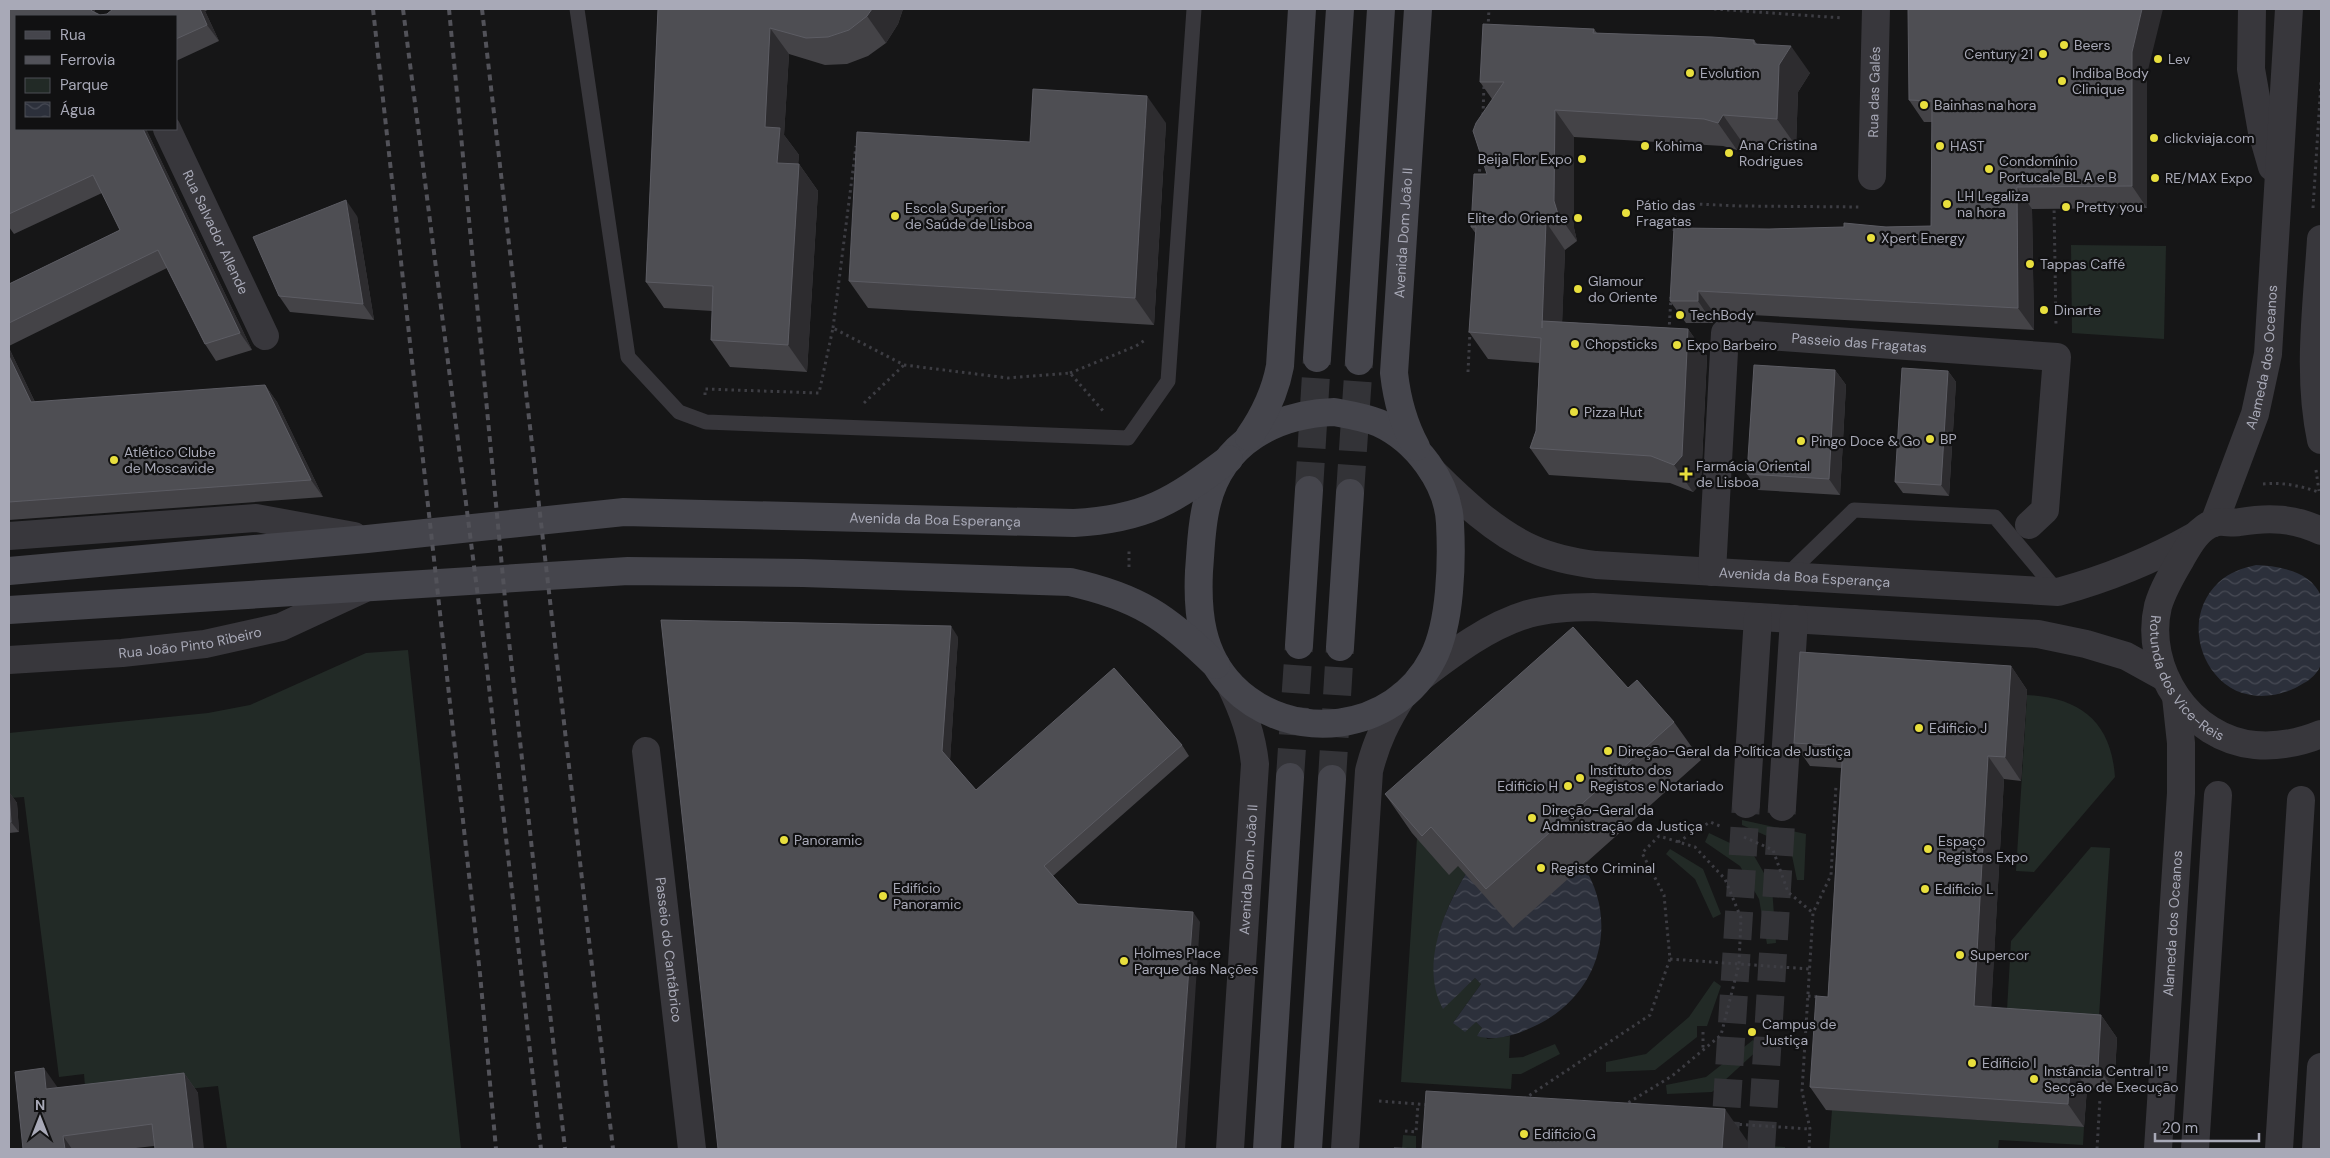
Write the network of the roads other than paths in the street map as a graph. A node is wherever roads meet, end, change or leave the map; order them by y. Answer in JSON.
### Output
{"nodes":[{"id":1,"x":577,"y":9,"type":"edge"},
{"id":2,"x":1194,"y":9,"type":"edge"},
{"id":3,"x":1302,"y":9,"type":"edge"},
{"id":4,"x":1340,"y":9,"type":"edge"},
{"id":5,"x":1381,"y":9,"type":"edge"},
{"id":6,"x":1418,"y":9,"type":"edge"},
{"id":7,"x":2252,"y":9,"type":"edge"},
{"id":8,"x":2288,"y":9,"type":"edge"},
{"id":9,"x":1876,"y":14,"type":"edge"},
{"id":10,"x":166,"y":130,"type":"edge"},
{"id":11,"x":1872,"y":176,"type":"road end"},
{"id":12,"x":2277,"y":185,"type":"junction"},
{"id":13,"x":2321,"y":238,"type":"edge"},
{"id":14,"x":2319,"y":302,"type":"edge"},
{"id":15,"x":265,"y":336,"type":"dead end"},
{"id":16,"x":1317,"y":358,"type":"tunnel mouth"},
{"id":17,"x":1359,"y":361,"type":"tunnel mouth"},
{"id":18,"x":2321,"y":440,"type":"edge"},
{"id":19,"x":1237,"y":450,"type":"junction"},
{"id":20,"x":1426,"y":462,"type":"junction"},
{"id":21,"x":1309,"y":490,"type":"tunnel mouth"},
{"id":22,"x":1350,"y":492,"type":"tunnel mouth"},
{"id":23,"x":2029,"y":525,"type":"dead end"},
{"id":24,"x":2204,"y":529,"type":"junction"},
{"id":25,"x":2321,"y":530,"type":"edge"},
{"id":26,"x":9,"y":536,"type":"edge"},
{"id":27,"x":367,"y":539,"type":"junction"},
{"id":28,"x":19,"y":570,"type":"edge"},
{"id":29,"x":1712,"y":572,"type":"junction"},
{"id":30,"x":1785,"y":577,"type":"junction"},
{"id":31,"x":363,"y":589,"type":"junction"},
{"id":32,"x":2058,"y":592,"type":"junction"},
{"id":33,"x":21,"y":610,"type":"edge"},
{"id":34,"x":1758,"y":617,"type":"junction"},
{"id":35,"x":1794,"y":619,"type":"junction"},
{"id":36,"x":1299,"y":645,"type":"tunnel mouth"},
{"id":37,"x":1340,"y":647,"type":"tunnel mouth"},
{"id":38,"x":9,"y":660,"type":"edge"},
{"id":39,"x":1223,"y":675,"type":"junction"},
{"id":40,"x":1412,"y":687,"type":"junction"},
{"id":41,"x":2170,"y":687,"type":"junction"},
{"id":42,"x":2321,"y":734,"type":"edge"},
{"id":43,"x":646,"y":751,"type":"dead end"},
{"id":44,"x":1290,"y":777,"type":"tunnel mouth"},
{"id":45,"x":1332,"y":779,"type":"tunnel mouth"},
{"id":46,"x":2218,"y":795,"type":"dead end"},
{"id":47,"x":2301,"y":800,"type":"dead end"},
{"id":48,"x":1746,"y":804,"type":"tunnel mouth"},
{"id":49,"x":1782,"y":807,"type":"tunnel mouth"},
{"id":50,"x":2321,"y":1067,"type":"edge"},
{"id":51,"x":692,"y":1149,"type":"edge"},
{"id":52,"x":1230,"y":1149,"type":"edge"},
{"id":53,"x":1267,"y":1149,"type":"edge"},
{"id":54,"x":1308,"y":1149,"type":"edge"},
{"id":55,"x":1345,"y":1149,"type":"edge"},
{"id":56,"x":2158,"y":1149,"type":"edge"},
{"id":57,"x":2195,"y":1149,"type":"edge"},
{"id":58,"x":2279,"y":1149,"type":"edge"},
{"id":59,"x":2316,"y":1149,"type":"edge"}],
"edges":[{"from":1,"to":2,"type":"lane"},
{"from":3,"to":19,"type":"main road"},
{"from":4,"to":16,"type":"main road"},
{"from":5,"to":17,"type":"main road"},
{"from":6,"to":20,"type":"main road","name":"Avenida Dom João II"},
{"from":7,"to":12,"type":"street","name":"Alameda dos Oceanos"},
{"from":8,"to":12,"type":"street","name":"Alameda dos Oceanos"},
{"from":9,"to":11,"type":"street","name":"Rua das Galés"},
{"from":10,"to":15,"type":"street","name":"Rua Salvador Allende"},
{"from":12,"to":24,"type":"street","name":"Alameda dos Oceanos"},
{"from":13,"to":14,"type":"street"},
{"from":14,"to":18,"type":"street"},
{"from":19,"to":20,"type":"main road","name":"Avenida da Boa Esperança"},
{"from":19,"to":27,"type":"main road","name":"Avenida da Boa Esperança"},
{"from":19,"to":39,"type":"main road"},
{"from":20,"to":29,"type":"street","name":"Avenida da Boa Esperança"},
{"from":20,"to":40,"type":"main road","name":"Avenida Dom João II"},
{"from":21,"to":36,"type":"main road"},
{"from":22,"to":37,"type":"main road"},
{"from":23,"to":29,"type":"street","name":"Passeio das Fragatas"},
{"from":24,"to":25,"type":"street"},
{"from":24,"to":32,"type":"street","name":"Avenida da Boa Esperança"},
{"from":24,"to":41,"type":"street","name":"Rotunda dos Vice-Reis"},
{"from":26,"to":27,"type":"street"},
{"from":27,"to":28,"type":"main road"},
{"from":29,"to":30,"type":"street","name":"Avenida da Boa Esperança"},
{"from":30,"to":32,"type":"street","name":"Avenida da Boa Esperança"},
{"from":30,"to":32,"type":"lane"},
{"from":31,"to":33,"type":"main road","name":"Rua João Pinto Ribeiro"},
{"from":31,"to":38,"type":"street","name":"Rua João Pinto Ribeiro"},
{"from":31,"to":39,"type":"main road","name":"Rua João Pinto Ribeiro"},
{"from":34,"to":35,"type":"street"},
{"from":34,"to":40,"type":"street"},
{"from":34,"to":48,"type":"street"},
{"from":35,"to":41,"type":"street"},
{"from":35,"to":49,"type":"street"},
{"from":39,"to":40,"type":"main road"},
{"from":39,"to":52,"type":"street","name":"Avenida Dom João II"},
{"from":40,"to":55,"type":"street"},
{"from":41,"to":42,"type":"street","name":"Rotunda dos Vice-Reis"},
{"from":41,"to":56,"type":"street","name":"Alameda dos Oceanos"},
{"from":43,"to":51,"type":"street","name":"Passeio do Cantábrico"},
{"from":44,"to":53,"type":"main road"},
{"from":45,"to":54,"type":"main road"},
{"from":46,"to":57,"type":"street"},
{"from":47,"to":58,"type":"street"},
{"from":50,"to":59,"type":"street"}]}
